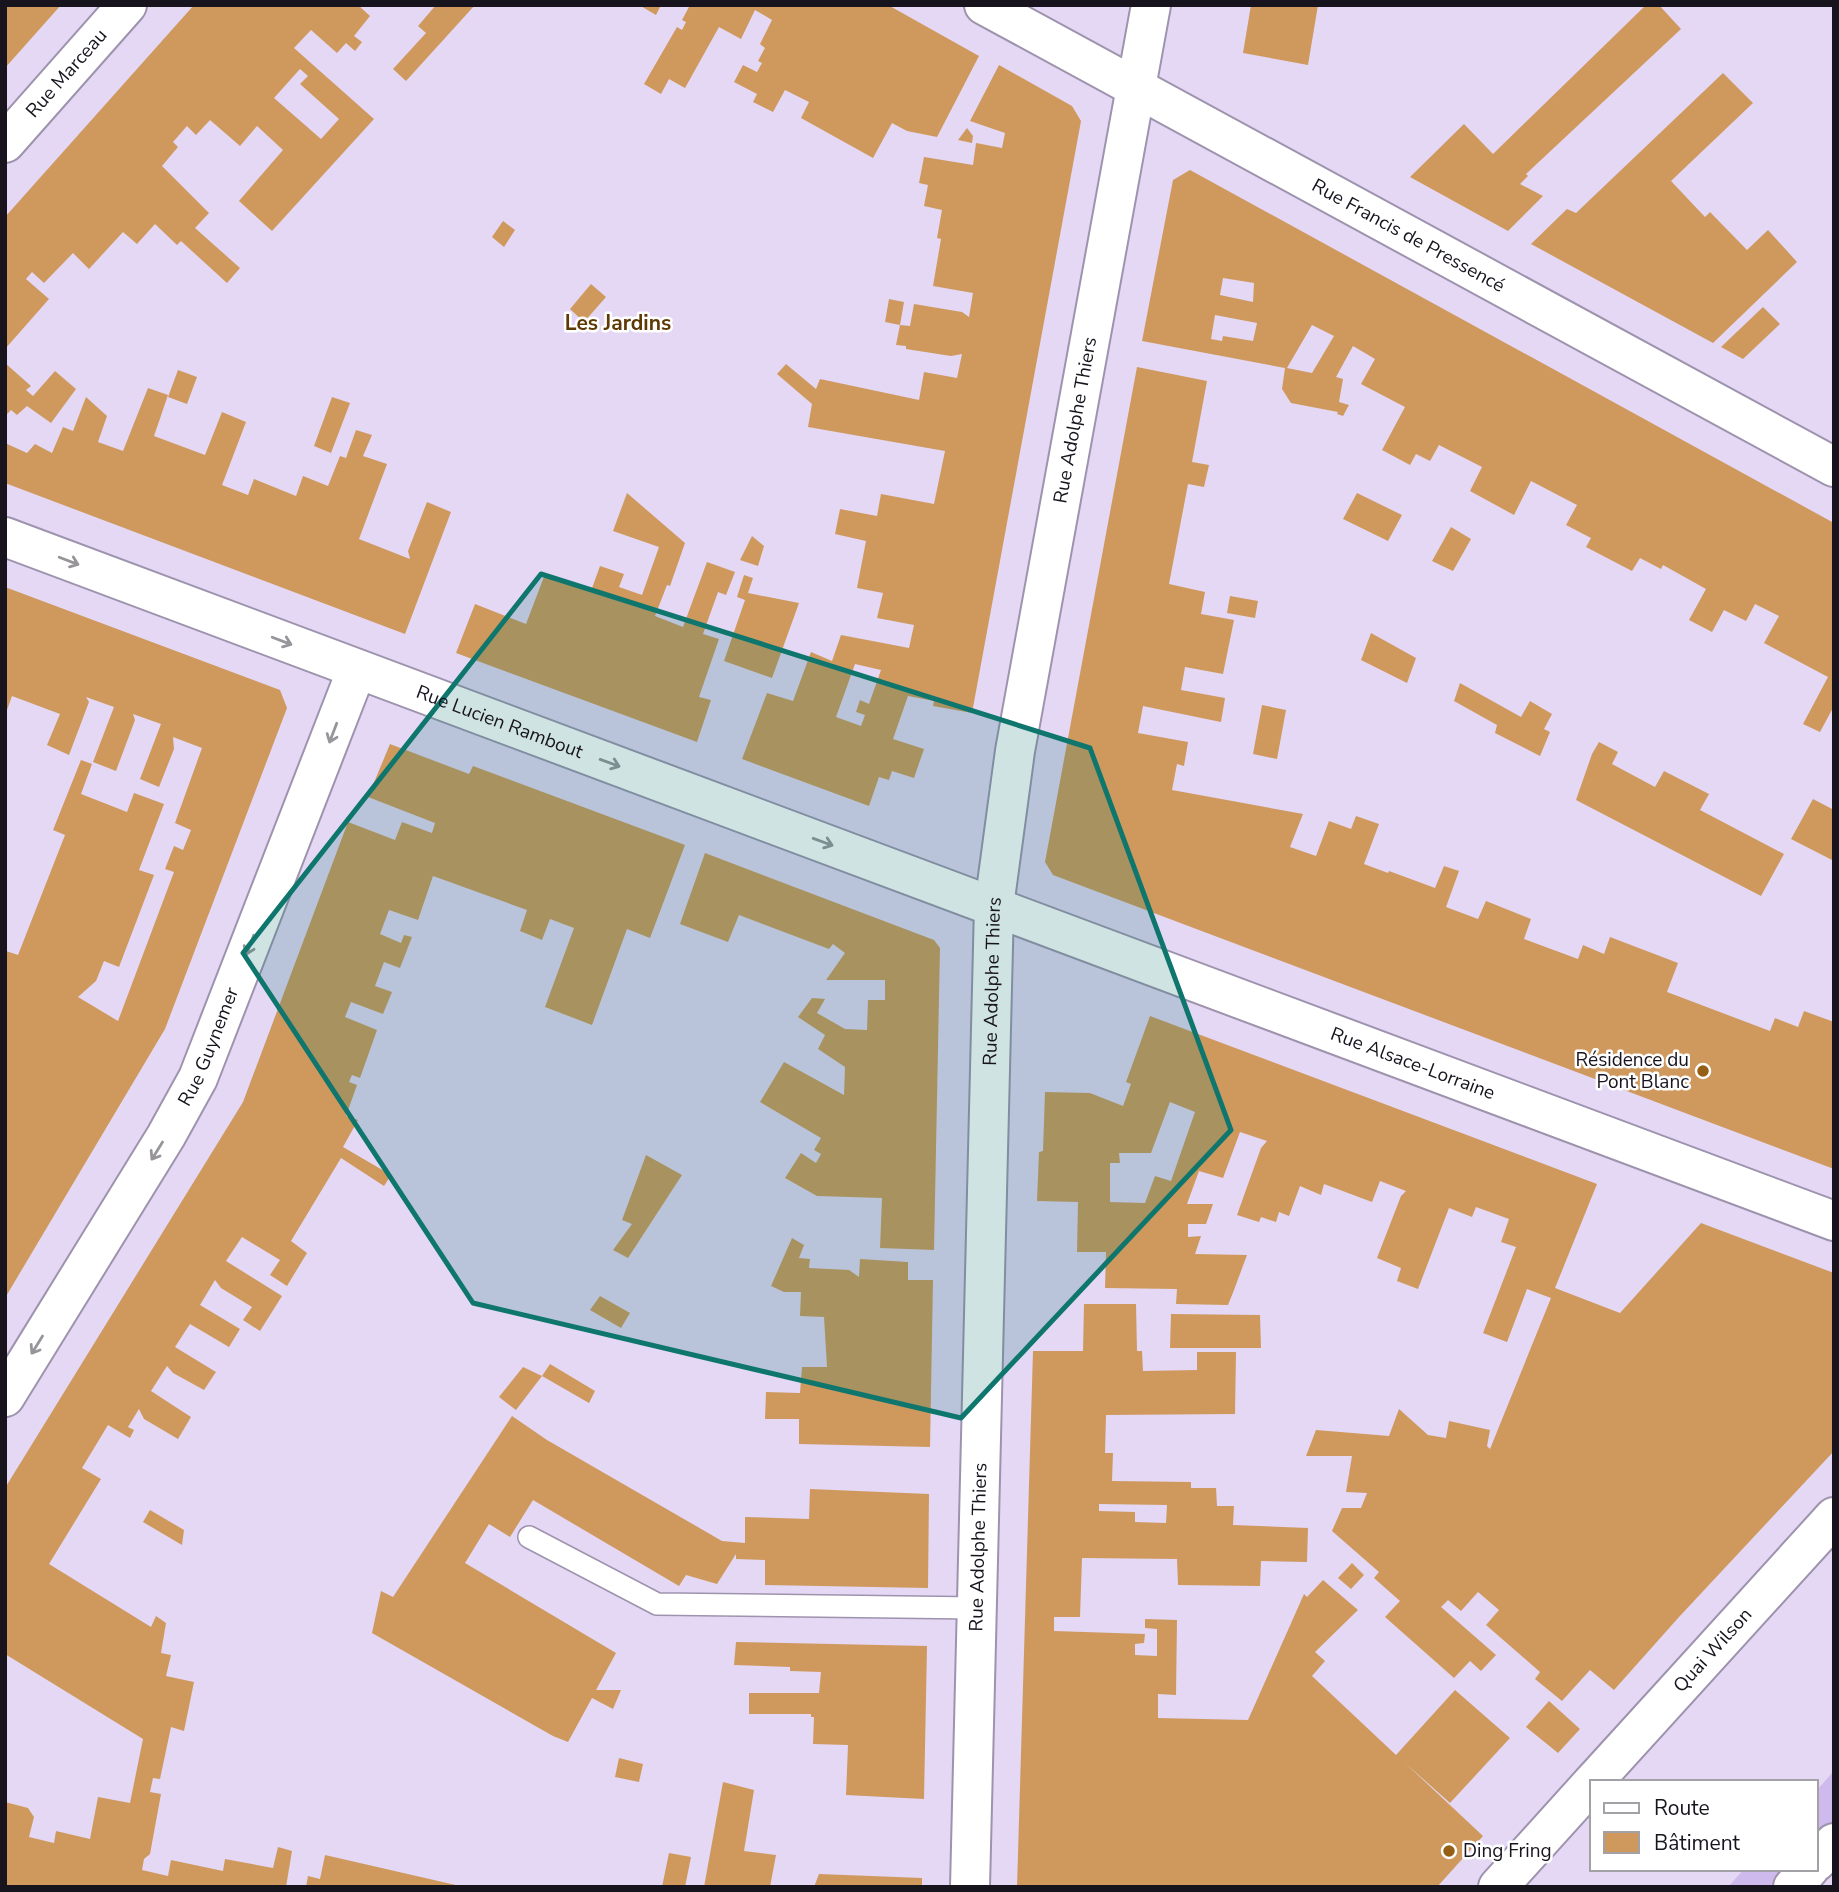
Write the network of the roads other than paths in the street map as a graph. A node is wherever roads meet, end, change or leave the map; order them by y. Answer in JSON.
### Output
{"nodes":[{"id":1,"x":127,"y":5,"type":"edge"},
{"id":2,"x":984,"y":5,"type":"edge"},
{"id":3,"x":1151,"y":5,"type":"edge"},
{"id":4,"x":1135,"y":88,"type":"junction"},
{"id":5,"x":5,"y":143,"type":"edge"},
{"id":6,"x":1834,"y":467,"type":"edge"},
{"id":7,"x":5,"y":537,"type":"edge"},
{"id":8,"x":357,"y":669,"type":"junction"},
{"id":9,"x":994,"y":906,"type":"junction"},
{"id":10,"x":1834,"y":1221,"type":"edge"},
{"id":11,"x":5,"y":1397,"type":"edge"},
{"id":12,"x":1834,"y":1517,"type":"edge"},
{"id":13,"x":529,"y":1537,"type":"dead end"},
{"id":14,"x":977,"y":1608,"type":"junction"},
{"id":15,"x":1595,"y":1780,"type":"edge"},
{"id":16,"x":1590,"y":1785,"type":"edge"},
{"id":17,"x":1834,"y":1843,"type":"edge"},
{"id":18,"x":1818,"y":1860,"type":"edge"},
{"id":19,"x":1807,"y":1871,"type":"edge"},
{"id":20,"x":970,"y":1887,"type":"edge"},
{"id":21,"x":1497,"y":1887,"type":"edge"},
{"id":22,"x":1793,"y":1887,"type":"edge"}],
"edges":[{"from":1,"to":5,"type":"street","name":"Rue Marceau"},
{"from":2,"to":4,"type":"street","name":"Rue Francis de Pressencé"},
{"from":3,"to":4,"type":"street","name":"Rue Adolphe Thiers"},
{"from":4,"to":6,"type":"street","name":"Rue Francis de Pressencé"},
{"from":4,"to":9,"type":"street","name":"Rue Adolphe Thiers"},
{"from":7,"to":8,"type":"street","name":"Rue Lucien Rambout","one_way":true},
{"from":8,"to":9,"type":"street","name":"Rue Lucien Rambout","one_way":true},
{"from":8,"to":11,"type":"street","name":"Rue Guynemer","one_way":true},
{"from":9,"to":10,"type":"street","name":"Rue Alsace-Lorraine"},
{"from":9,"to":14,"type":"street","name":"Rue Adolphe Thiers"},
{"from":12,"to":15,"type":"street","name":"Quai Wilson"},
{"from":13,"to":14,"type":"lane"},
{"from":14,"to":20,"type":"street","name":"Rue Adolphe Thiers"},
{"from":16,"to":21,"type":"street","name":"Quai Wilson"},
{"from":17,"to":18,"type":"street"},
{"from":19,"to":22,"type":"street"}]}
